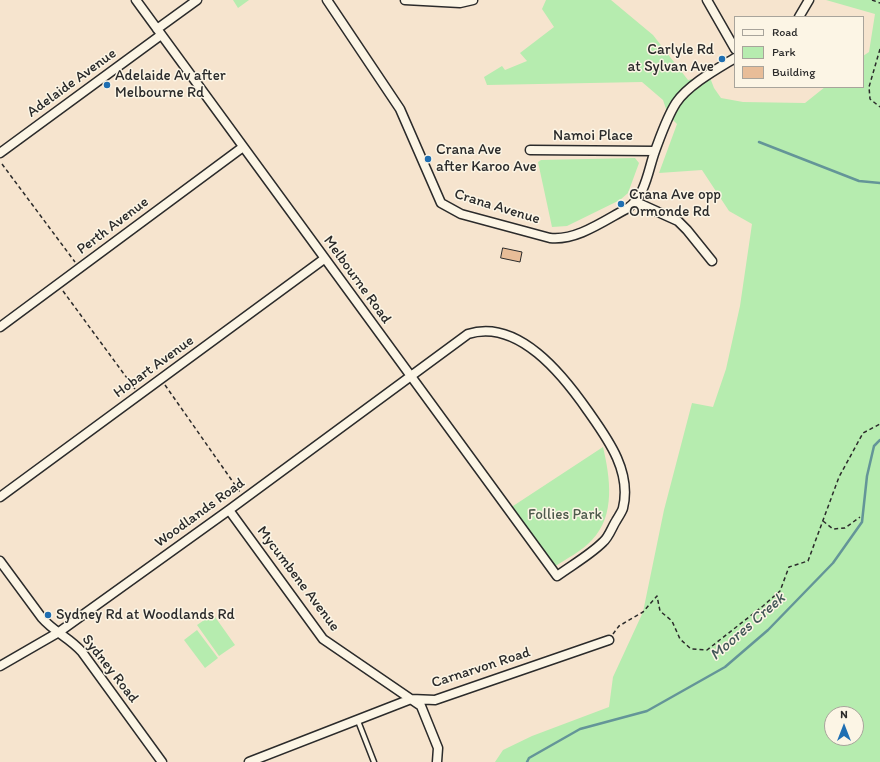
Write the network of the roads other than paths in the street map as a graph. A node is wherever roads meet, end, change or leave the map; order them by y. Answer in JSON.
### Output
{"nodes":[{"id":1,"x":136,"y":0,"type":"edge"},
{"id":2,"x":196,"y":0,"type":"edge"},
{"id":3,"x":327,"y":0,"type":"edge"},
{"id":4,"x":405,"y":0,"type":"edge"},
{"id":5,"x":473,"y":0,"type":"edge"},
{"id":6,"x":707,"y":0,"type":"edge"},
{"id":7,"x":809,"y":0,"type":"edge"},
{"id":8,"x":800,"y":16,"type":"edge"},
{"id":9,"x":159,"y":32,"type":"junction"},
{"id":10,"x":734,"y":47,"type":"edge"},
{"id":11,"x":734,"y":59,"type":"edge"},
{"id":12,"x":242,"y":147,"type":"junction"},
{"id":13,"x":530,"y":150,"type":"dead end"},
{"id":14,"x":655,"y":151,"type":"junction"},
{"id":15,"x":0,"y":153,"type":"edge"},
{"id":16,"x":636,"y":202,"type":"junction"},
{"id":17,"x":324,"y":259,"type":"junction"},
{"id":18,"x":712,"y":261,"type":"dead end"},
{"id":19,"x":0,"y":326,"type":"edge"},
{"id":20,"x":410,"y":375,"type":"junction"},
{"id":21,"x":0,"y":497,"type":"edge"},
{"id":22,"x":229,"y":510,"type":"junction"},
{"id":23,"x":0,"y":561,"type":"edge"},
{"id":24,"x":557,"y":576,"type":"joint"},
{"id":25,"x":59,"y":632,"type":"junction"},
{"id":26,"x":609,"y":640,"type":"road end"},
{"id":27,"x":0,"y":666,"type":"edge"},
{"id":28,"x":411,"y":699,"type":"junction"},
{"id":29,"x":358,"y":721,"type":"junction"},
{"id":30,"x":162,"y":762,"type":"edge"},
{"id":31,"x":249,"y":762,"type":"edge"},
{"id":32,"x":374,"y":762,"type":"edge"},
{"id":33,"x":437,"y":762,"type":"edge"}],
"edges":[{"from":1,"to":9,"type":"street","name":"Melbourne Road"},
{"from":2,"to":9,"type":"street","name":"Adelaide Avenue"},
{"from":3,"to":16,"type":"street","name":"Crana Avenue"},
{"from":4,"to":5,"type":"street"},
{"from":6,"to":10,"type":"street"},
{"from":7,"to":8,"type":"street"},
{"from":9,"to":12,"type":"street","name":"Melbourne Road"},
{"from":9,"to":15,"type":"street","name":"Adelaide Avenue"},
{"from":11,"to":14,"type":"street"},
{"from":12,"to":17,"type":"street","name":"Melbourne Road"},
{"from":12,"to":19,"type":"street","name":"Perth Avenue"},
{"from":13,"to":14,"type":"street","name":"Namoi Place"},
{"from":14,"to":16,"type":"street"},
{"from":16,"to":18,"type":"street"},
{"from":17,"to":20,"type":"street","name":"Melbourne Road"},
{"from":17,"to":21,"type":"street","name":"Hobart Avenue"},
{"from":20,"to":22,"type":"street","name":"Woodlands Road"},
{"from":20,"to":24,"type":"street","name":"Melbourne Road"},
{"from":20,"to":24,"type":"street","name":"Woodlands Road"},
{"from":22,"to":25,"type":"street","name":"Woodlands Road"},
{"from":22,"to":28,"type":"street","name":"Mycumbene Avenue"},
{"from":23,"to":25,"type":"street","name":"Sydney Road"},
{"from":25,"to":27,"type":"street","name":"Woodlands Road"},
{"from":25,"to":30,"type":"street","name":"Sydney Road"},
{"from":26,"to":28,"type":"street","name":"Carnarvon Road"},
{"from":28,"to":29,"type":"street","name":"Carnarvon Road"},
{"from":28,"to":33,"type":"street","name":"Mycumbene Avenue"},
{"from":29,"to":31,"type":"street","name":"Carnarvon Road"},
{"from":29,"to":32,"type":"lane"}]}
